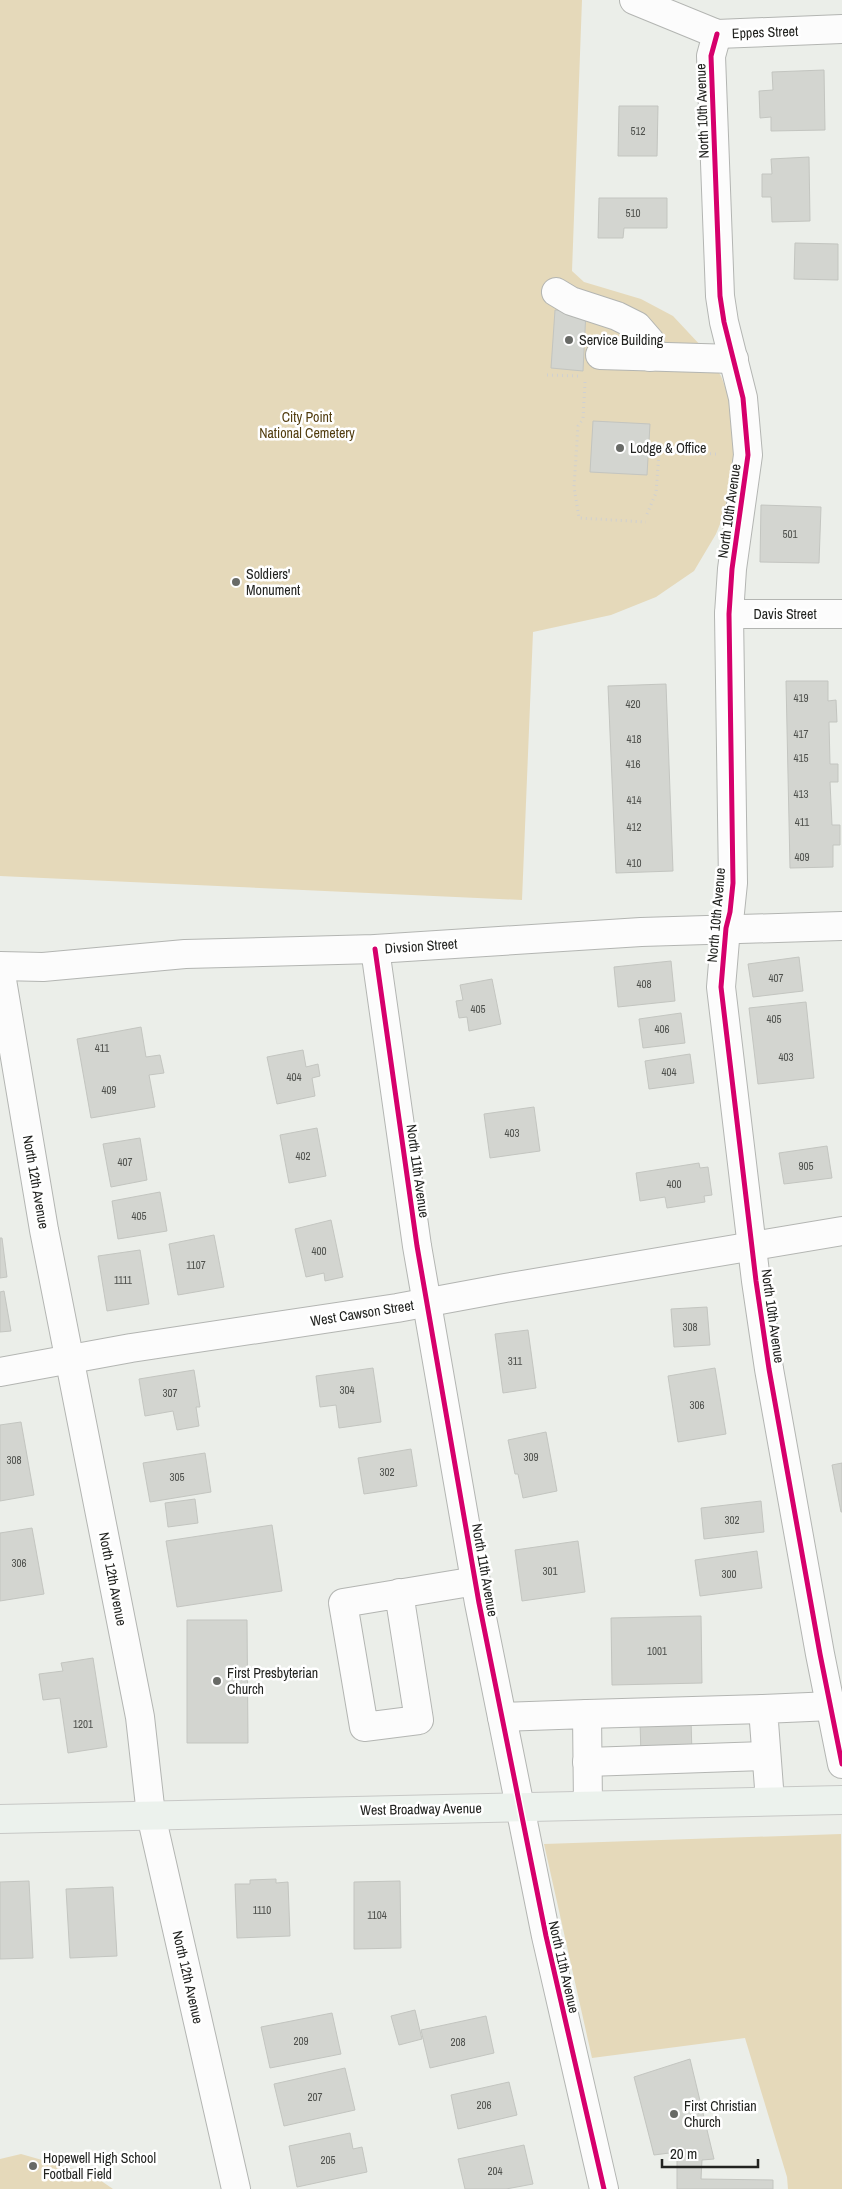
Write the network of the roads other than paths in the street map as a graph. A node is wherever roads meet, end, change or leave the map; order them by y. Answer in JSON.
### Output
{"nodes":[{"id":1,"x":634,"y":0,"type":"edge"},
{"id":2,"x":842,"y":29,"type":"edge"},
{"id":3,"x":718,"y":34,"type":"junction"},
{"id":4,"x":556,"y":292,"type":"dead end"},
{"id":5,"x":600,"y":355,"type":"dead end"},
{"id":6,"x":650,"y":357,"type":"junction"},
{"id":7,"x":734,"y":359,"type":"junction"},
{"id":8,"x":729,"y":614,"type":"junction"},
{"id":9,"x":842,"y":614,"type":"edge"},
{"id":10,"x":842,"y":926,"type":"edge"},
{"id":11,"x":726,"y":928,"type":"junction"},
{"id":12,"x":375,"y":949,"type":"junction"},
{"id":13,"x":0,"y":967,"type":"edge"},
{"id":14,"x":842,"y":1231,"type":"edge"},
{"id":15,"x":752,"y":1247,"type":"junction"},
{"id":16,"x":427,"y":1302,"type":"junction"},
{"id":17,"x":70,"y":1359,"type":"junction"},
{"id":18,"x":0,"y":1372,"type":"edge"},
{"id":19,"x":476,"y":1581,"type":"junction"},
{"id":20,"x":400,"y":1593,"type":"junction"},
{"id":21,"x":832,"y":1706,"type":"junction"},
{"id":22,"x":763,"y":1709,"type":"junction"},
{"id":23,"x":587,"y":1714,"type":"junction"},
{"id":24,"x":502,"y":1717,"type":"junction"},
{"id":25,"x":766,"y":1756,"type":"junction"},
{"id":26,"x":587,"y":1762,"type":"junction"},
{"id":27,"x":842,"y":1764,"type":"edge"},
{"id":28,"x":842,"y":1800,"type":"edge"},
{"id":29,"x":770,"y":1801,"type":"junction"},
{"id":30,"x":588,"y":1805,"type":"junction"},
{"id":31,"x":520,"y":1807,"type":"junction"},
{"id":32,"x":151,"y":1815,"type":"junction"},
{"id":33,"x":0,"y":1819,"type":"edge"},
{"id":34,"x":236,"y":2189,"type":"edge"},
{"id":35,"x":604,"y":2189,"type":"edge"}],
"edges":[{"from":1,"to":3,"type":"street","name":"Eppes Street"},
{"from":2,"to":3,"type":"street","name":"Eppes Street"},
{"from":3,"to":7,"type":"street","name":"North 10th Avenue"},
{"from":4,"to":6,"type":"street"},
{"from":5,"to":6,"type":"street"},
{"from":6,"to":7,"type":"street"},
{"from":7,"to":8,"type":"street","name":"North 10th Avenue"},
{"from":8,"to":9,"type":"street","name":"Davis Street"},
{"from":8,"to":11,"type":"street","name":"North 10th Avenue"},
{"from":10,"to":11,"type":"street","name":"Divsion Street"},
{"from":11,"to":12,"type":"street","name":"Divsion Street"},
{"from":11,"to":15,"type":"street","name":"North 10th Avenue"},
{"from":12,"to":13,"type":"street","name":"Divsion Street"},
{"from":12,"to":16,"type":"street","name":"North 11th Avenue"},
{"from":13,"to":17,"type":"street","name":"North 12th Avenue"},
{"from":14,"to":15,"type":"street","name":"West Cawson Street"},
{"from":15,"to":16,"type":"street","name":"West Cawson Street"},
{"from":15,"to":21,"type":"street","name":"North 10th Avenue"},
{"from":16,"to":17,"type":"street","name":"West Cawson Street"},
{"from":16,"to":19,"type":"street","name":"North 11th Avenue"},
{"from":17,"to":18,"type":"street","name":"West Cawson Street"},
{"from":17,"to":32,"type":"street","name":"North 12th Avenue"},
{"from":19,"to":20,"type":"street"},
{"from":19,"to":24,"type":"street","name":"North 11th Avenue"},
{"from":20,"to":20,"type":"street"},
{"from":21,"to":22,"type":"street"},
{"from":21,"to":27,"type":"street","name":"North 10th Avenue"},
{"from":22,"to":23,"type":"street"},
{"from":22,"to":25,"type":"street"},
{"from":23,"to":24,"type":"street"},
{"from":23,"to":26,"type":"street"},
{"from":24,"to":31,"type":"street","name":"North 11th Avenue"},
{"from":25,"to":26,"type":"street"},
{"from":25,"to":29,"type":"street"},
{"from":26,"to":30,"type":"street"},
{"from":28,"to":29,"type":"main road","name":"West Broadway Avenue"},
{"from":29,"to":30,"type":"main road","name":"West Broadway Avenue"},
{"from":30,"to":31,"type":"main road","name":"West Broadway Avenue"},
{"from":31,"to":32,"type":"main road","name":"West Broadway Avenue"},
{"from":31,"to":35,"type":"street","name":"North 11th Avenue"},
{"from":32,"to":33,"type":"main road","name":"West Broadway Avenue"},
{"from":32,"to":34,"type":"street","name":"North 12th Avenue"}]}
